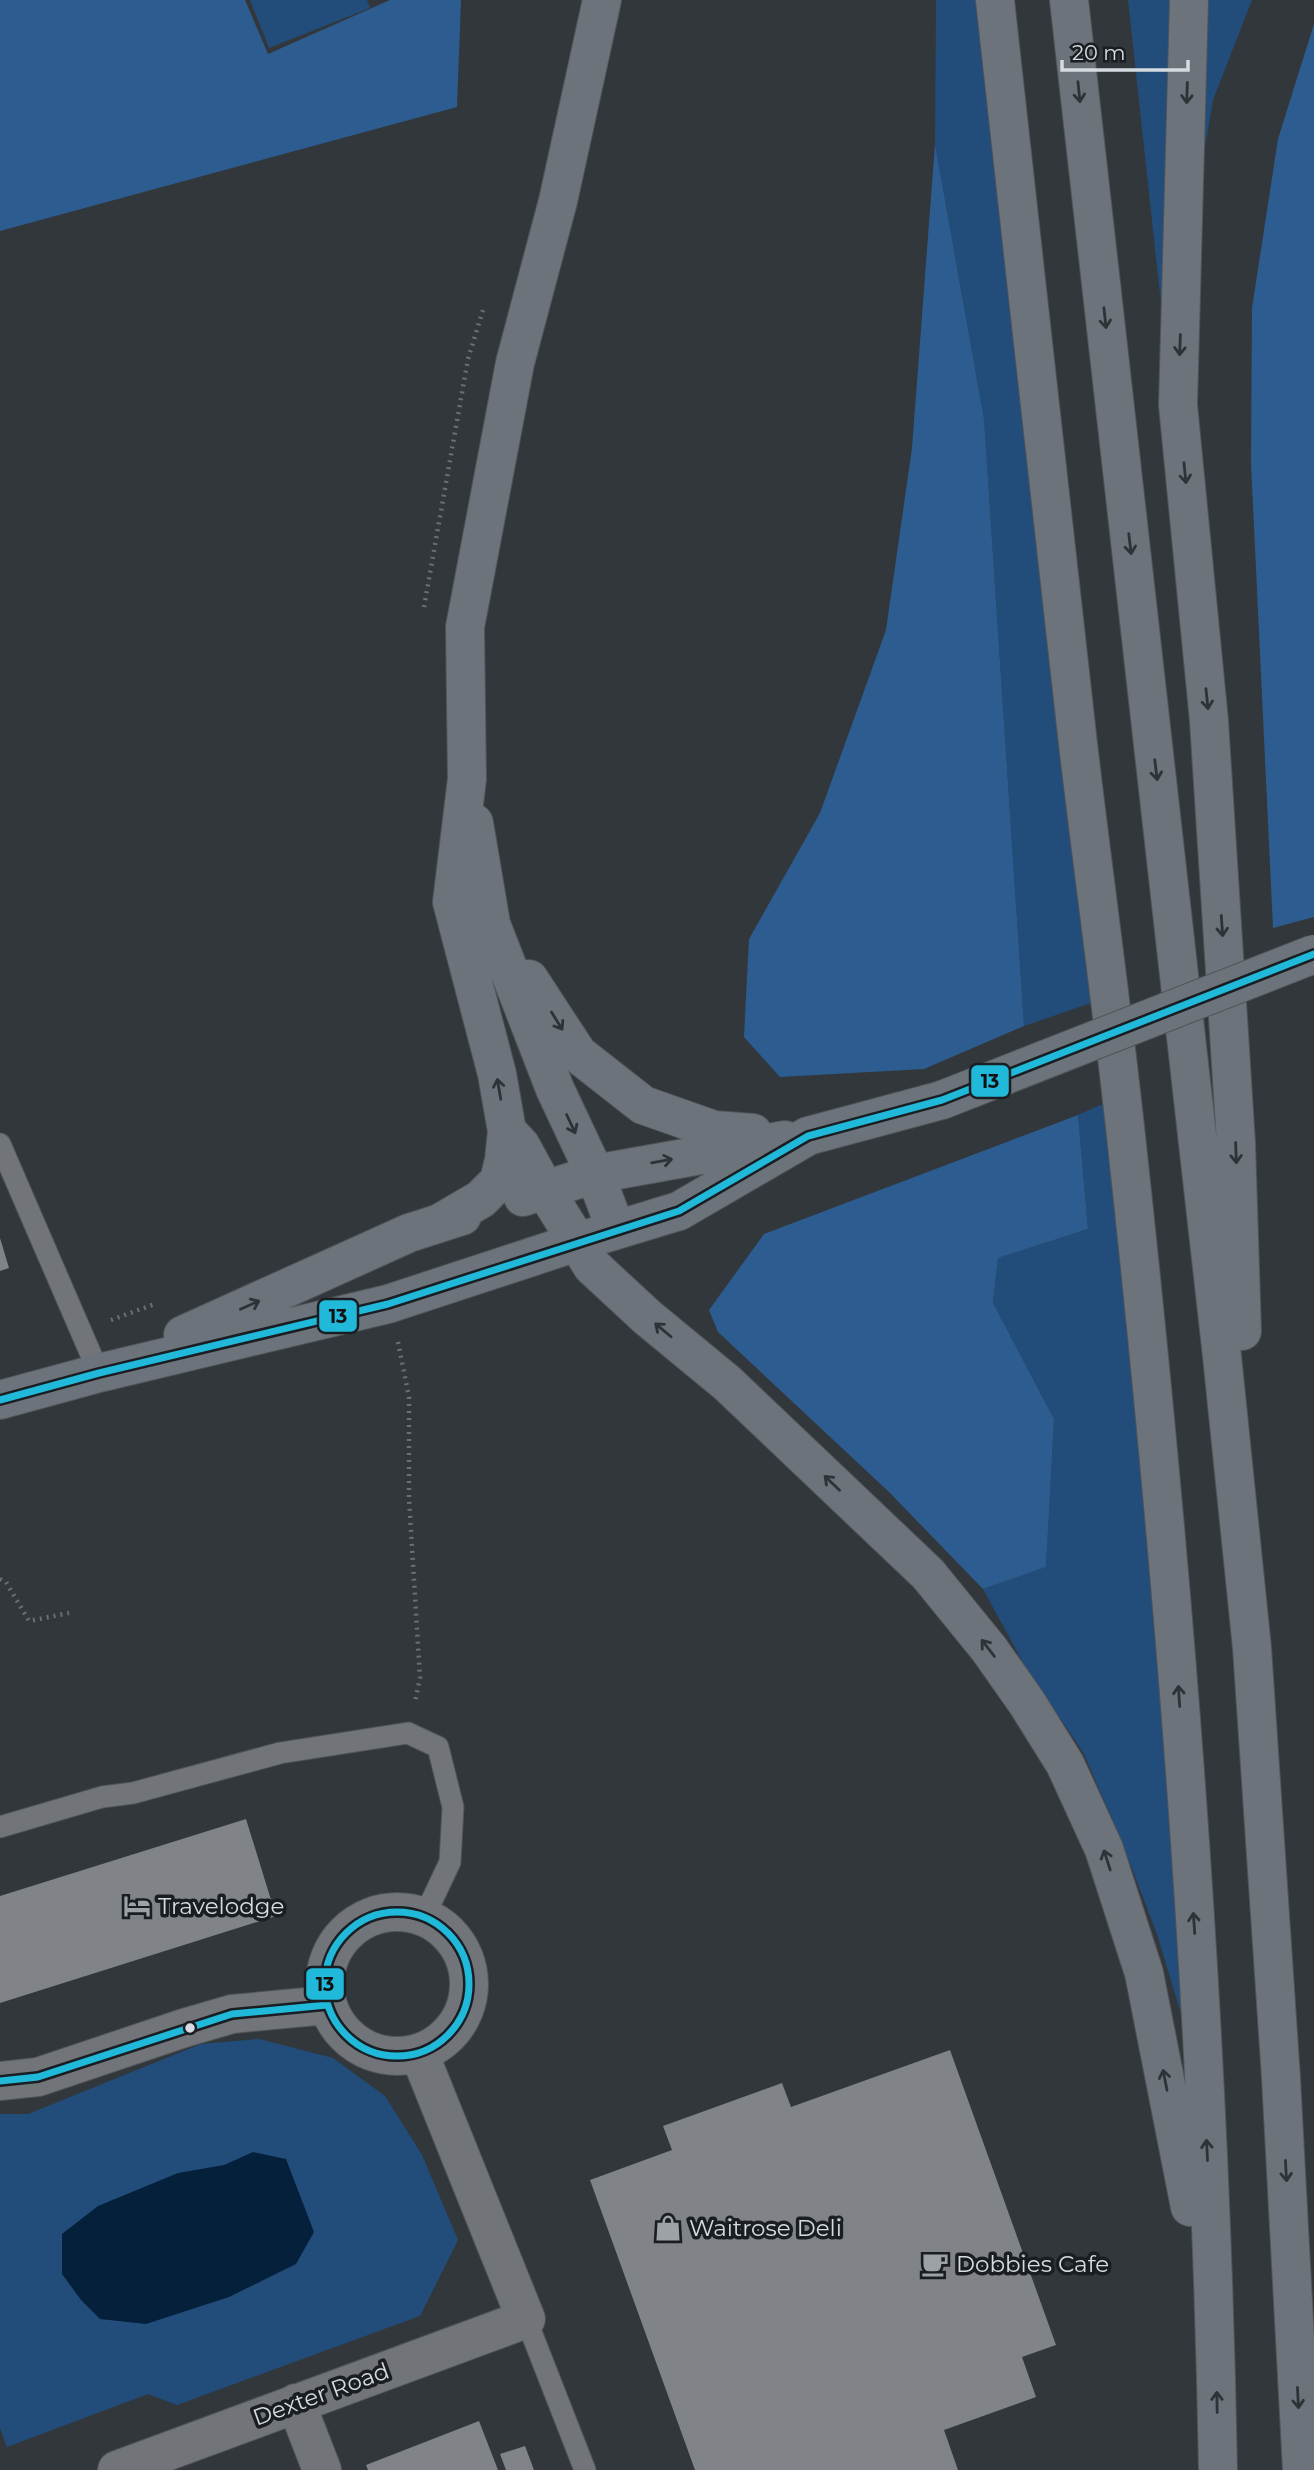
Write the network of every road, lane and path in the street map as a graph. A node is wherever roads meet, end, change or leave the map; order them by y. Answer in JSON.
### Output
{"nodes":[{"id":1,"x":602,"y":0,"type":"edge"},
{"id":2,"x":995,"y":0,"type":"edge"},
{"id":3,"x":1069,"y":0,"type":"edge"},
{"id":4,"x":1189,"y":0,"type":"edge"},
{"id":5,"x":484,"y":308,"type":"dead end"},
{"id":6,"x":425,"y":616,"type":"dead end"},
{"id":7,"x":467,"y":779,"type":"junction"},
{"id":8,"x":491,"y":924,"type":"junction"},
{"id":9,"x":1314,"y":954,"type":"edge"},
{"id":10,"x":507,"y":1132,"type":"junction"},
{"id":11,"x":808,"y":1136,"type":"junction"},
{"id":12,"x":0,"y":1144,"type":"edge"},
{"id":13,"x":595,"y":1174,"type":"junction"},
{"id":14,"x":545,"y":1190,"type":"junction"},
{"id":15,"x":440,"y":1223,"type":"junction"},
{"id":16,"x":616,"y":1230,"type":"junction"},
{"id":17,"x":577,"y":1242,"type":"junction"},
{"id":18,"x":158,"y":1303,"type":"dead end"},
{"id":19,"x":388,"y":1304,"type":"junction"},
{"id":20,"x":81,"y":1332,"type":"junction"},
{"id":21,"x":99,"y":1373,"type":"junction"},
{"id":22,"x":0,"y":1401,"type":"edge"},
{"id":23,"x":0,"y":1579,"type":"edge"},
{"id":24,"x":69,"y":1613,"type":"dead end"},
{"id":25,"x":1252,"y":1648,"type":"junction"},
{"id":26,"x":408,"y":1733,"type":"junction"},
{"id":27,"x":0,"y":1827,"type":"edge"},
{"id":28,"x":424,"y":1917,"type":"junction"},
{"id":29,"x":327,"y":2005,"type":"junction"},
{"id":30,"x":419,"y":2053,"type":"junction"},
{"id":31,"x":0,"y":2081,"type":"edge"},
{"id":32,"x":526,"y":2319,"type":"junction"},
{"id":33,"x":1216,"y":2339,"type":"junction"},
{"id":34,"x":296,"y":2403,"type":"junction"},
{"id":35,"x":117,"y":2470,"type":"edge"},
{"id":36,"x":322,"y":2470,"type":"edge"},
{"id":37,"x":585,"y":2470,"type":"edge"},
{"id":38,"x":1218,"y":2470,"type":"edge"},
{"id":39,"x":1302,"y":2470,"type":"edge"}],
"edges":[{"from":1,"to":7,"type":"highway"},
{"from":33,"to":2,"type":"highway","one_way":true},
{"from":3,"to":25,"type":"highway","one_way":true},
{"from":4,"to":25,"type":"highway","one_way":true},
{"from":5,"to":6,"type":"path"},
{"from":7,"to":8,"type":"highway"},
{"from":10,"to":7,"type":"highway","one_way":true},
{"from":8,"to":11,"type":"highway","one_way":true},
{"from":8,"to":13,"type":"highway","one_way":true},
{"from":9,"to":11,"type":"highway","bridge":true},
{"from":10,"to":14,"type":"highway"},
{"from":10,"to":15,"type":"highway"},
{"from":13,"to":11,"type":"highway","one_way":true},
{"from":11,"to":16,"type":"highway"},
{"from":12,"to":20,"type":"lane"},
{"from":13,"to":14,"type":"highway"},
{"from":13,"to":16,"type":"highway"},
{"from":14,"to":15,"type":"highway"},
{"from":14,"to":17,"type":"highway"},
{"from":21,"to":15,"type":"highway","one_way":true},
{"from":16,"to":17,"type":"highway"},
{"from":17,"to":19,"type":"highway"},
{"from":33,"to":17,"type":"highway","one_way":true},
{"from":18,"to":20,"type":"path"},
{"from":19,"to":21,"type":"highway"},
{"from":19,"to":26,"type":"path"},
{"from":20,"to":21,"type":"lane"},
{"from":21,"to":22,"type":"highway"},
{"from":23,"to":24,"type":"path"},
{"from":25,"to":39,"type":"highway","one_way":true},
{"from":26,"to":27,"type":"lane"},
{"from":26,"to":28,"type":"lane"},
{"from":28,"to":29,"type":"street"},
{"from":28,"to":30,"type":"street"},
{"from":29,"to":30,"type":"street"},
{"from":29,"to":31,"type":"street"},
{"from":30,"to":32,"type":"street"},
{"from":32,"to":34,"type":"street","name":"Dexter Road"},
{"from":32,"to":37,"type":"lane"},
{"from":38,"to":33,"type":"highway","one_way":true},
{"from":34,"to":35,"type":"street","name":"Dexter Road"},
{"from":34,"to":36,"type":"street"}]}
